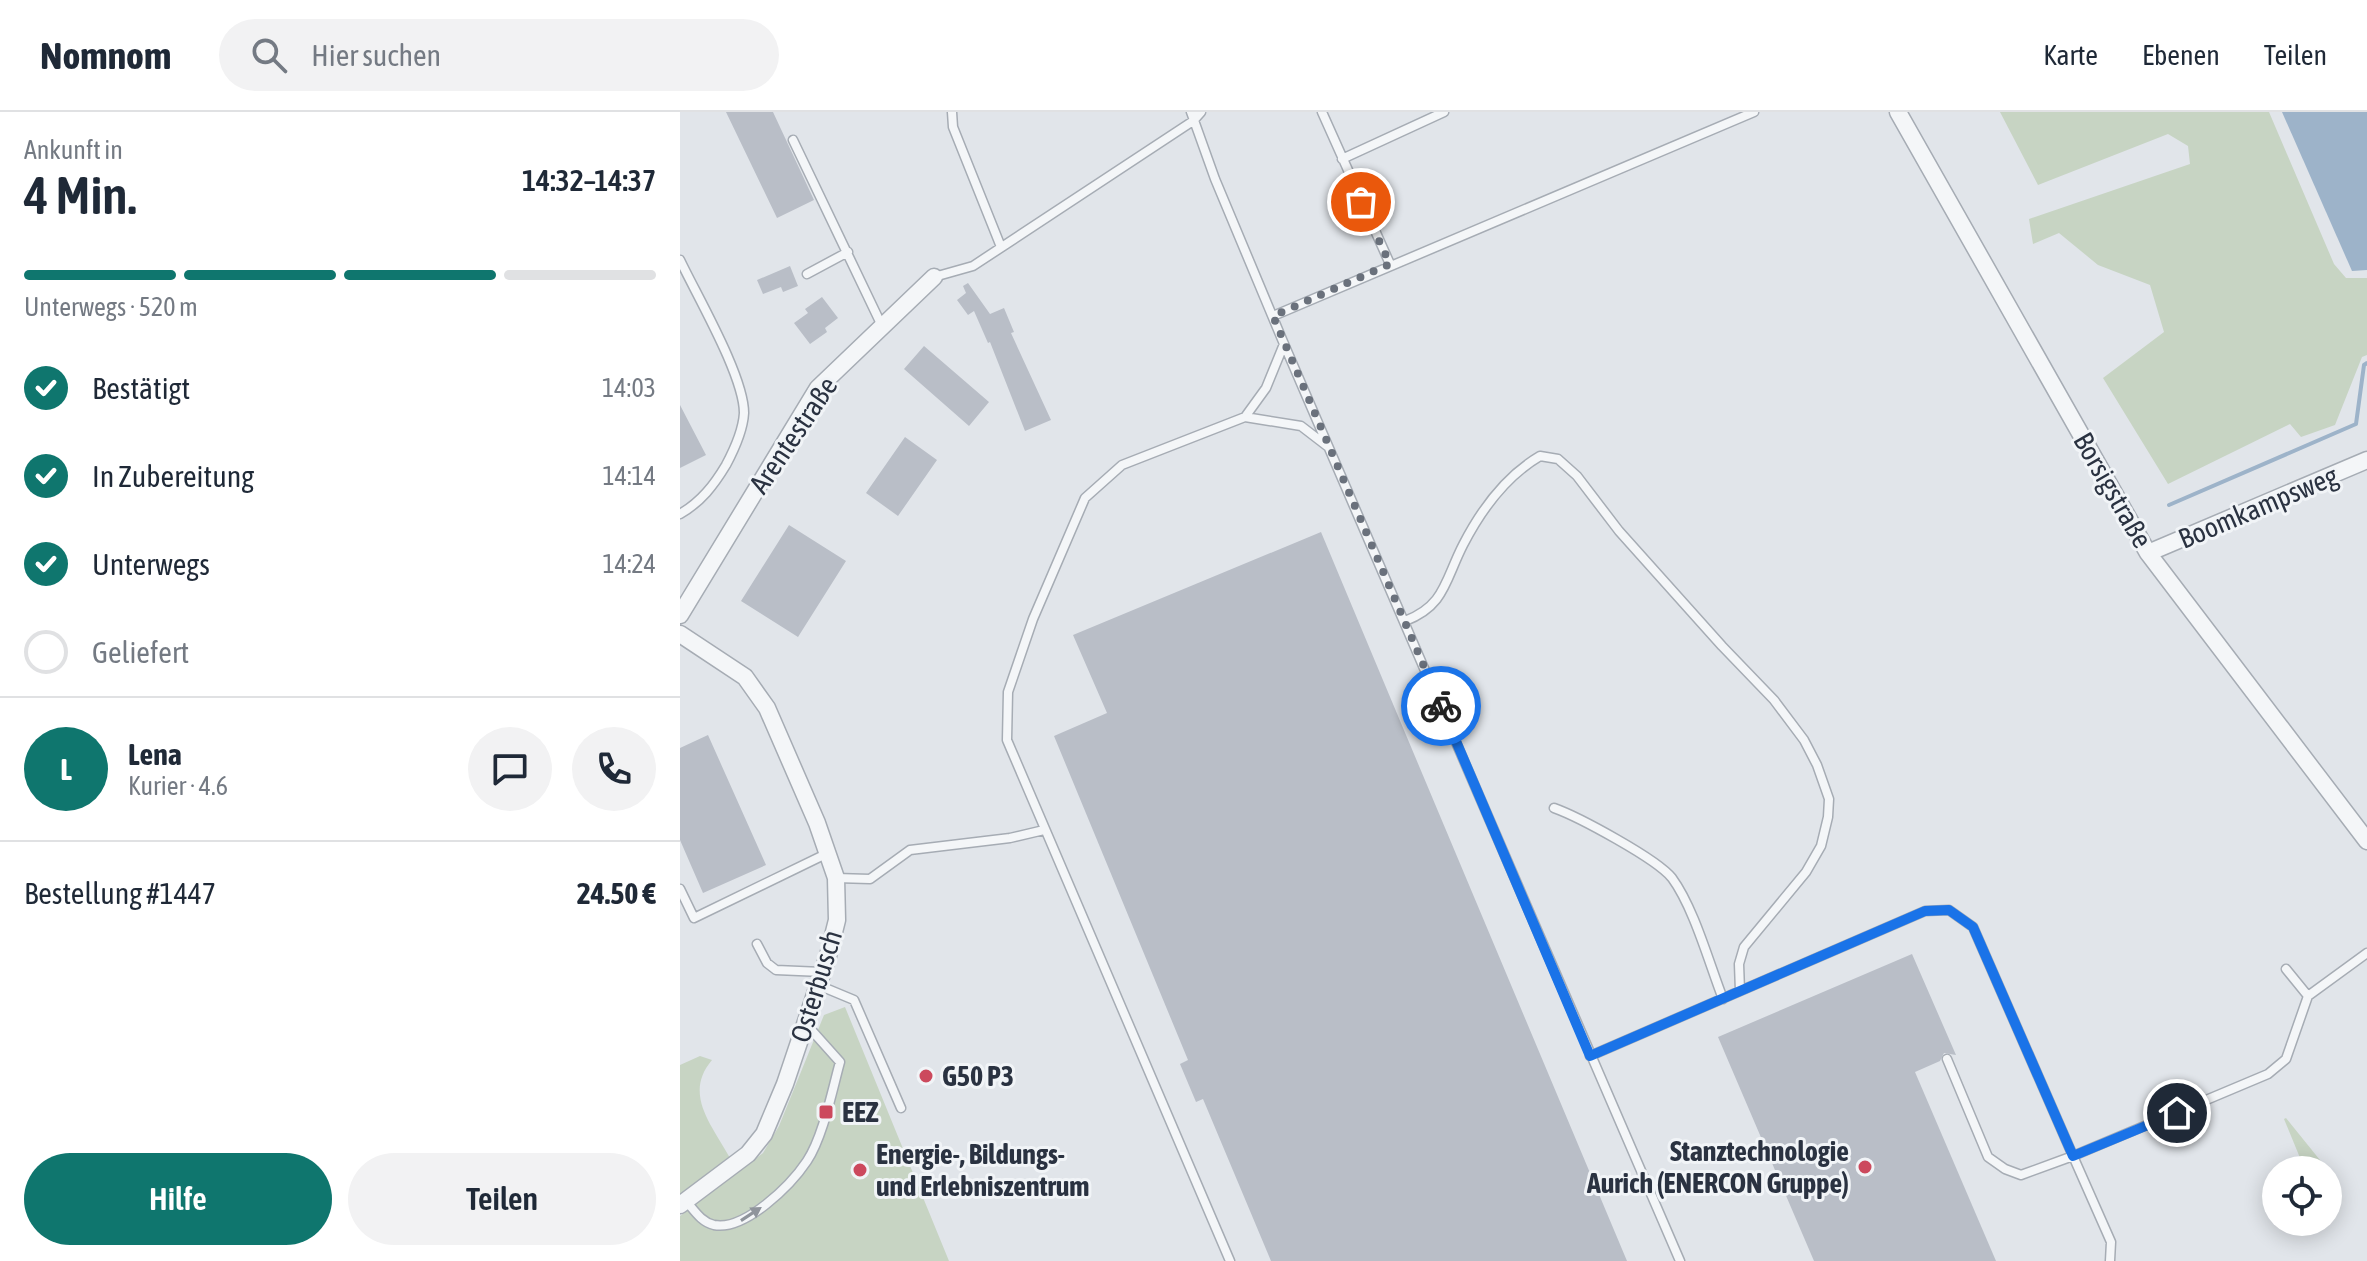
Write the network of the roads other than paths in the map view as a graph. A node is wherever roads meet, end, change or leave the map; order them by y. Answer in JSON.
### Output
{"nodes":[{"id":1,"x":952,"y":112,"type":"edge"},
{"id":2,"x":1201,"y":112,"type":"edge"},
{"id":3,"x":1322,"y":112,"type":"edge"},
{"id":4,"x":1444,"y":112,"type":"edge"},
{"id":5,"x":1754,"y":112,"type":"edge"},
{"id":6,"x":1898,"y":112,"type":"edge"},
{"id":7,"x":1192,"y":116,"type":"edge"},
{"id":8,"x":793,"y":140,"type":"dead end"},
{"id":9,"x":1342,"y":159,"type":"junction"},
{"id":10,"x":1001,"y":247,"type":"junction"},
{"id":11,"x":848,"y":252,"type":"junction"},
{"id":12,"x":680,"y":260,"type":"edge"},
{"id":13,"x":1390,"y":264,"type":"junction"},
{"id":14,"x":807,"y":274,"type":"dead end"},
{"id":15,"x":934,"y":277,"type":"joint"},
{"id":16,"x":1273,"y":316,"type":"junction"},
{"id":17,"x":882,"y":326,"type":"junction"},
{"id":18,"x":1284,"y":344,"type":"junction"},
{"id":19,"x":1245,"y":417,"type":"junction"},
{"id":20,"x":1331,"y":448,"type":"junction"},
{"id":21,"x":2367,"y":460,"type":"edge"},
{"id":22,"x":680,"y":514,"type":"edge"},
{"id":23,"x":2148,"y":553,"type":"junction"},
{"id":24,"x":681,"y":612,"type":"edge"},
{"id":25,"x":1405,"y":621,"type":"junction"},
{"id":26,"x":680,"y":634,"type":"edge"},
{"id":27,"x":1554,"y":808,"type":"dead end"},
{"id":28,"x":1044,"y":830,"type":"junction"},
{"id":29,"x":2367,"y":841,"type":"edge"},
{"id":30,"x":828,"y":853,"type":"junction"},
{"id":31,"x":836,"y":878,"type":"junction"},
{"id":32,"x":680,"y":889,"type":"edge"},
{"id":33,"x":757,"y":944,"type":"dead end"},
{"id":34,"x":2367,"y":953,"type":"edge"},
{"id":35,"x":2286,"y":969,"type":"dead end"},
{"id":36,"x":821,"y":978,"type":"junction"},
{"id":37,"x":1740,"y":991,"type":"junction"},
{"id":38,"x":2308,"y":996,"type":"junction"},
{"id":39,"x":1723,"y":999,"type":"junction"},
{"id":40,"x":806,"y":1023,"type":"junction"},
{"id":41,"x":1590,"y":1056,"type":"junction"},
{"id":42,"x":1947,"y":1059,"type":"dead end"},
{"id":43,"x":901,"y":1108,"type":"dead end"},
{"id":44,"x":2073,"y":1156,"type":"junction"},
{"id":45,"x":683,"y":1202,"type":"edge"},
{"id":46,"x":1230,"y":1261,"type":"edge"},
{"id":47,"x":1680,"y":1261,"type":"edge"},
{"id":48,"x":2110,"y":1261,"type":"edge"}],
"edges":[{"from":1,"to":10,"type":"lane"},
{"from":2,"to":7,"type":"lane"},
{"from":3,"to":9,"type":"lane"},
{"from":4,"to":9,"type":"lane"},
{"from":5,"to":13,"type":"lane"},
{"from":6,"to":23,"type":"street","name":"Borsigstraße"},
{"from":7,"to":10,"type":"lane"},
{"from":7,"to":16,"type":"lane"},
{"from":8,"to":11,"type":"lane"},
{"from":9,"to":13,"type":"lane"},
{"from":10,"to":15,"type":"lane"},
{"from":11,"to":14,"type":"lane"},
{"from":11,"to":17,"type":"lane"},
{"from":12,"to":22,"type":"lane"},
{"from":13,"to":16,"type":"lane"},
{"from":15,"to":17,"type":"street","name":"Arentestraße"},
{"from":16,"to":18,"type":"lane"},
{"from":17,"to":24,"type":"street","name":"Arentestraße"},
{"from":18,"to":19,"type":"lane"},
{"from":18,"to":20,"type":"lane"},
{"from":19,"to":20,"type":"lane"},
{"from":19,"to":28,"type":"lane"},
{"from":20,"to":25,"type":"lane"},
{"from":21,"to":23,"type":"street","name":"Boomkampsweg"},
{"from":23,"to":29,"type":"street","name":"Borsigstraße"},
{"from":25,"to":37,"type":"lane"},
{"from":25,"to":41,"type":"lane"},
{"from":26,"to":30,"type":"street","name":"Osterbusch"},
{"from":27,"to":39,"type":"lane"},
{"from":28,"to":31,"type":"lane"},
{"from":28,"to":46,"type":"lane"},
{"from":30,"to":31,"type":"street","name":"Osterbusch"},
{"from":30,"to":32,"type":"lane"},
{"from":31,"to":36,"type":"street","name":"Osterbusch"},
{"from":33,"to":36,"type":"lane"},
{"from":34,"to":38,"type":"lane"},
{"from":35,"to":38,"type":"lane"},
{"from":36,"to":40,"type":"street","name":"Osterbusch"},
{"from":36,"to":43,"type":"lane"},
{"from":37,"to":39,"type":"lane"},
{"from":37,"to":44,"type":"lane"},
{"from":38,"to":44,"type":"lane"},
{"from":39,"to":41,"type":"lane"},
{"from":40,"to":45,"type":"street","name":"Osterbusch"},
{"from":45,"to":40,"type":"lane","one_way":true},
{"from":41,"to":47,"type":"lane"},
{"from":42,"to":44,"type":"lane"},
{"from":44,"to":48,"type":"lane"}]}
